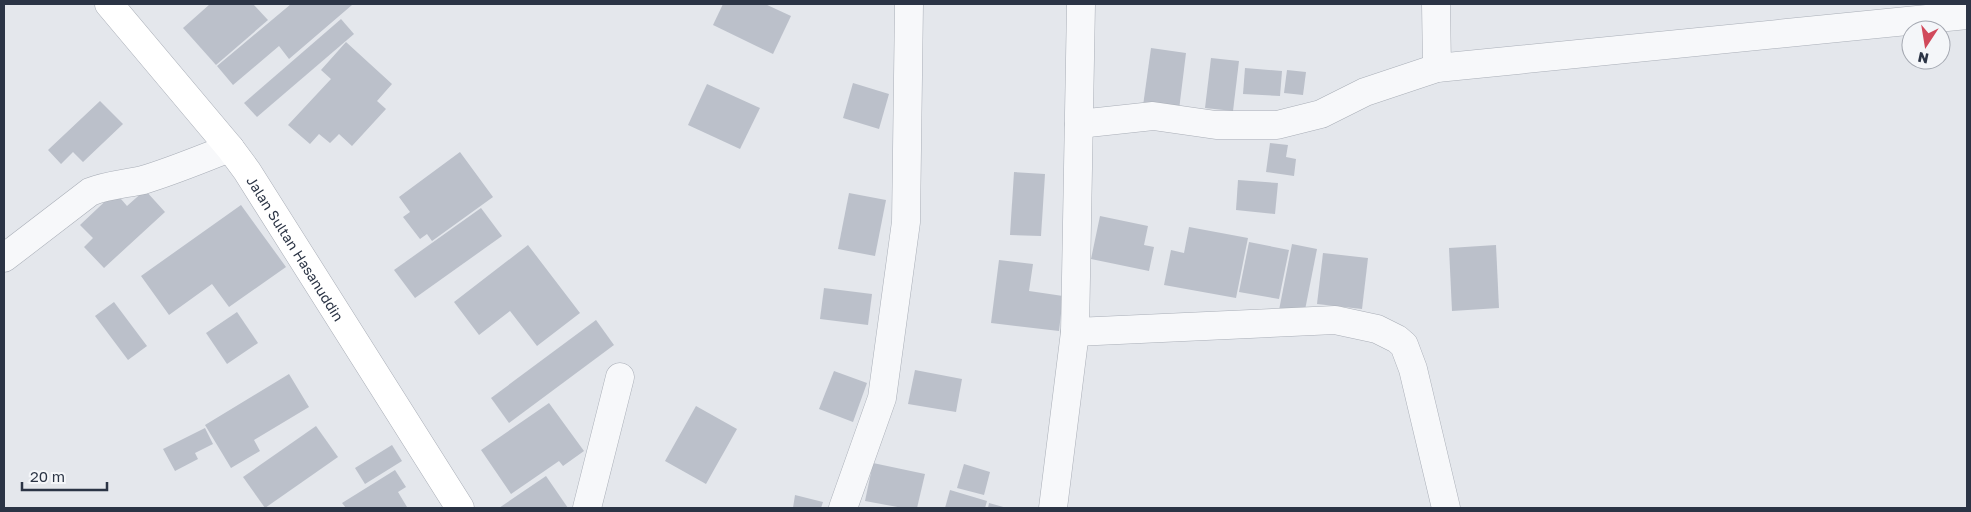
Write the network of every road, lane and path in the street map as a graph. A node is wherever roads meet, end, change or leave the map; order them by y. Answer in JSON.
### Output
{"nodes":[{"id":1,"x":110,"y":4,"type":"edge"},
{"id":2,"x":909,"y":4,"type":"edge"},
{"id":3,"x":1081,"y":4,"type":"edge"},
{"id":4,"x":1436,"y":4,"type":"edge"},
{"id":5,"x":1967,"y":15,"type":"edge"},
{"id":6,"x":1437,"y":68,"type":"junction"},
{"id":7,"x":1079,"y":124,"type":"junction"},
{"id":8,"x":230,"y":148,"type":"junction"},
{"id":9,"x":4,"y":258,"type":"edge"},
{"id":10,"x":1075,"y":332,"type":"junction"},
{"id":11,"x":620,"y":376,"type":"dead end"},
{"id":12,"x":460,"y":508,"type":"edge"},
{"id":13,"x":587,"y":508,"type":"edge"},
{"id":14,"x":843,"y":508,"type":"edge"},
{"id":15,"x":1053,"y":508,"type":"edge"},
{"id":16,"x":1446,"y":508,"type":"edge"}],
"edges":[{"from":1,"to":8,"type":"street","name":"Jalan Sultan Hasanuddin"},
{"from":2,"to":14,"type":"street"},
{"from":3,"to":7,"type":"street"},
{"from":4,"to":6,"type":"street"},
{"from":5,"to":6,"type":"street"},
{"from":6,"to":7,"type":"street"},
{"from":7,"to":10,"type":"street"},
{"from":8,"to":9,"type":"street"},
{"from":8,"to":12,"type":"street","name":"Jalan Sultan Hasanuddin"},
{"from":10,"to":15,"type":"street"},
{"from":10,"to":16,"type":"street"},
{"from":11,"to":13,"type":"street"}]}
